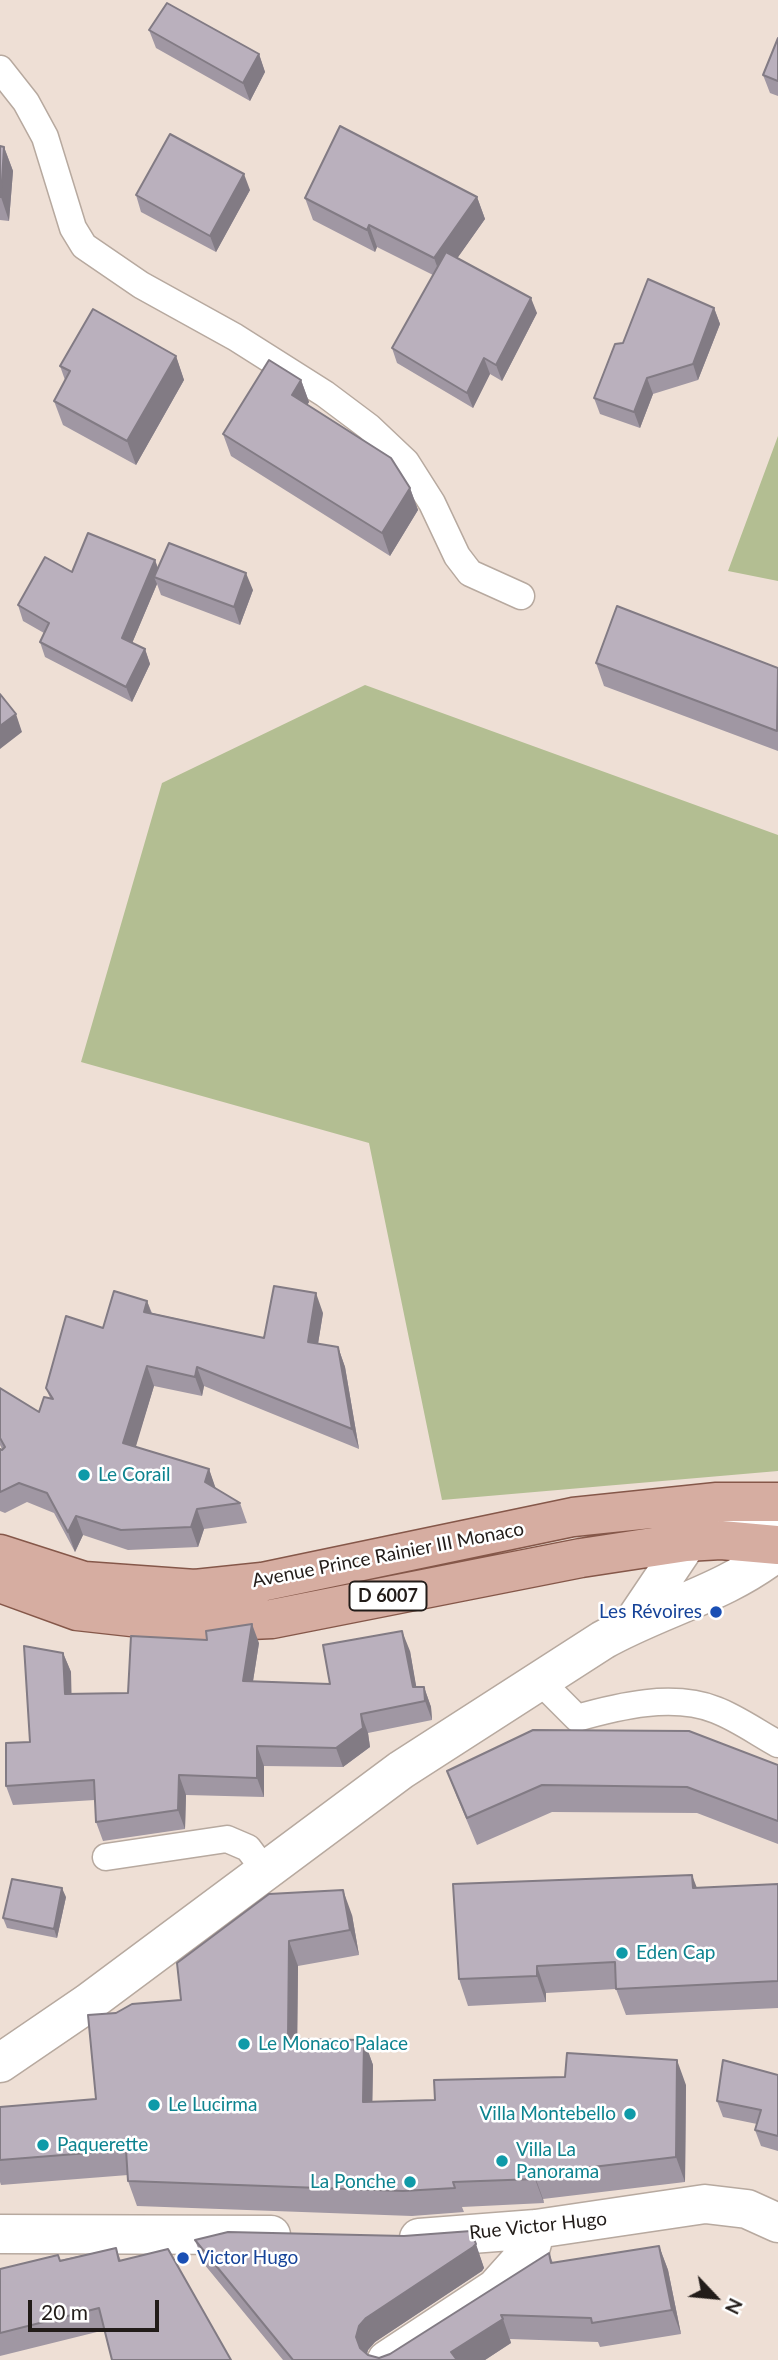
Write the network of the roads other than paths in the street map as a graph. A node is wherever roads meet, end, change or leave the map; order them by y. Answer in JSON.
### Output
{"nodes":[{"id":1,"x":0,"y":69,"type":"edge"},
{"id":2,"x":521,"y":596,"type":"dead end"},
{"id":3,"x":778,"y":1502,"type":"edge"},
{"id":4,"x":642,"y":1507,"type":"junction"},
{"id":5,"x":778,"y":1522,"type":"edge"},
{"id":6,"x":702,"y":1536,"type":"junction"},
{"id":7,"x":778,"y":1545,"type":"edge"},
{"id":8,"x":778,"y":1552,"type":"edge"},
{"id":9,"x":0,"y":1554,"type":"edge"},
{"id":10,"x":0,"y":1583,"type":"edge"},
{"id":11,"x":711,"y":1592,"type":"junction"},
{"id":12,"x":207,"y":1605,"type":"junction"},
{"id":13,"x":633,"y":1623,"type":"junction"},
{"id":14,"x":541,"y":1682,"type":"junction"},
{"id":15,"x":778,"y":1744,"type":"edge"},
{"id":16,"x":106,"y":1857,"type":"dead end"},
{"id":17,"x":266,"y":1872,"type":"junction"},
{"id":18,"x":0,"y":2063,"type":"edge"},
{"id":19,"x":778,"y":2223,"type":"edge"},
{"id":20,"x":536,"y":2228,"type":"junction"},
{"id":21,"x":0,"y":2234,"type":"edge"},
{"id":22,"x":307,"y":2236,"type":"edge"},
{"id":23,"x":387,"y":2238,"type":"edge"},
{"id":24,"x":387,"y":2360,"type":"edge"}],
"edges":[{"from":1,"to":2,"type":"lane"},
{"from":3,"to":4,"type":"main road","name":"Avenue Prince Rainier III Monaco","number":"D 6007"},
{"from":4,"to":6,"type":"main road"},
{"from":4,"to":12,"type":"main road","name":"Avenue Prince Rainier III Monaco","number":"D 6007"},
{"from":5,"to":6,"type":"street","name":"Avenue Prince Rainier III Monaco"},
{"from":6,"to":7,"type":"main road","name":"Avenue Prince Rainier III Monaco","number":"D 6007"},
{"from":6,"to":11,"type":"street"},
{"from":6,"to":12,"type":"main road","name":"Avenue Prince Rainier III Monaco","number":"D 6007"},
{"from":6,"to":13,"type":"street"},
{"from":8,"to":11,"type":"street"},
{"from":9,"to":12,"type":"main road","name":"Avenue Prince Rainier III Monaco","number":"D 6007"},
{"from":10,"to":12,"type":"main road","name":"Avenue Prince Rainier III Monaco","number":"D 6007"},
{"from":11,"to":13,"type":"street"},
{"from":13,"to":14,"type":"street"},
{"from":14,"to":15,"type":"lane"},
{"from":14,"to":17,"type":"street"},
{"from":16,"to":17,"type":"lane"},
{"from":17,"to":18,"type":"street"},
{"from":19,"to":20,"type":"street","name":"Rue Victor Hugo"},
{"from":20,"to":23,"type":"street","name":"Rue Victor Hugo"},
{"from":20,"to":24,"type":"street"},
{"from":21,"to":22,"type":"street"}]}
